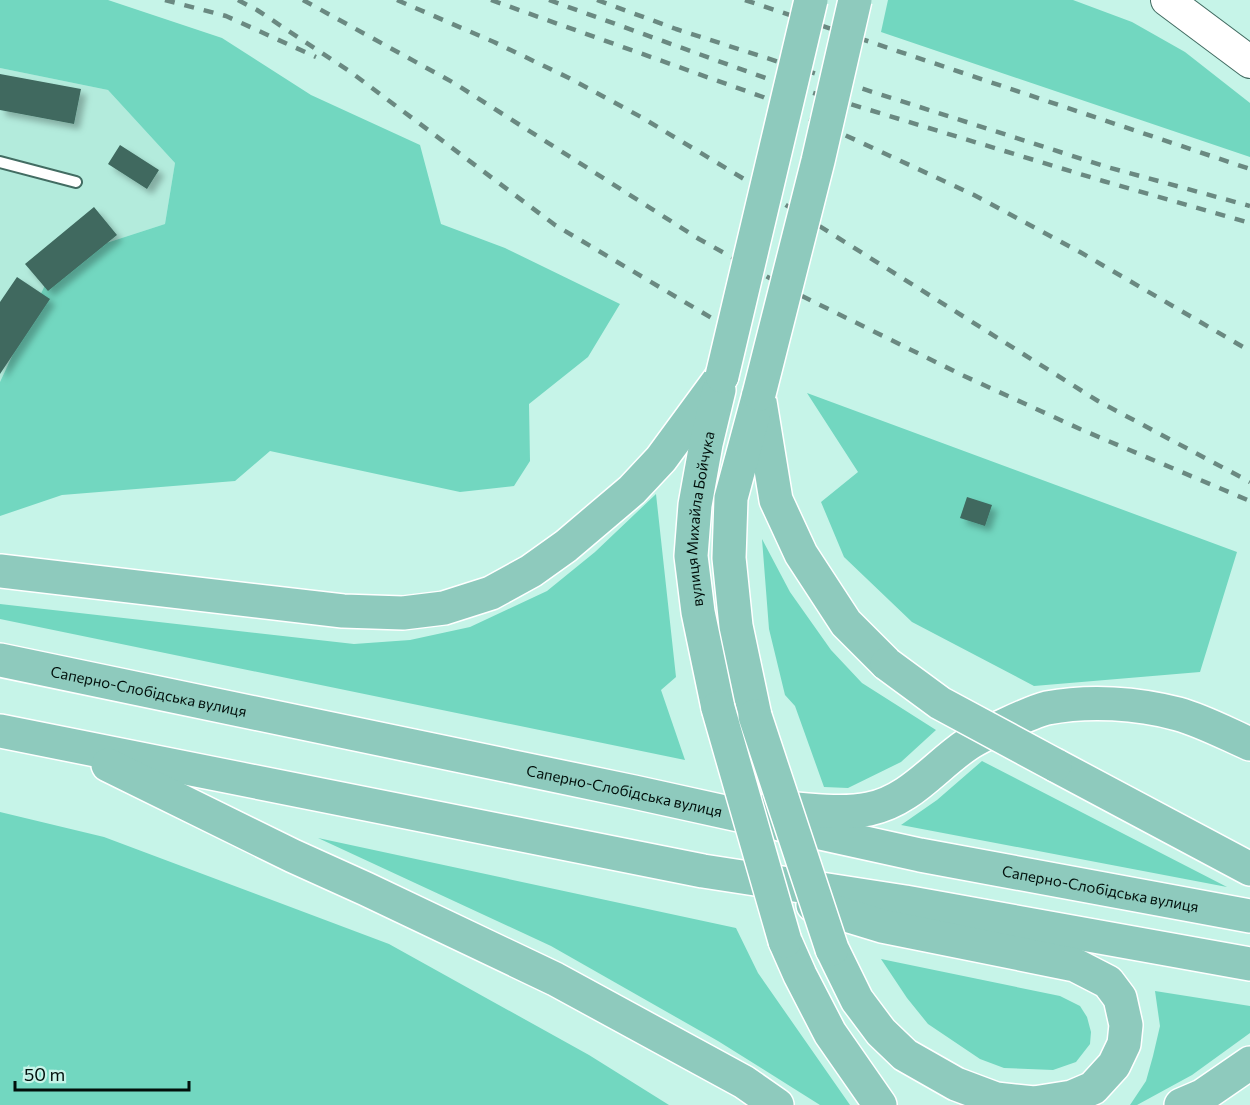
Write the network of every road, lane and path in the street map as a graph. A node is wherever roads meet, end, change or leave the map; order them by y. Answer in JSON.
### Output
{"nodes":[{"id":1,"x":811,"y":0,"type":"edge"},
{"id":2,"x":855,"y":0,"type":"edge"},
{"id":3,"x":1167,"y":0,"type":"edge"},
{"id":4,"x":1250,"y":62,"type":"edge"},
{"id":5,"x":0,"y":162,"type":"edge"},
{"id":6,"x":76,"y":182,"type":"dead end"},
{"id":7,"x":722,"y":376,"type":"junction"},
{"id":8,"x":759,"y":394,"type":"junction"},
{"id":9,"x":0,"y":571,"type":"edge"},
{"id":10,"x":0,"y":660,"type":"edge"},
{"id":11,"x":0,"y":731,"type":"edge"},
{"id":12,"x":1250,"y":744,"type":"edge"},
{"id":13,"x":69,"y":745,"type":"junction"},
{"id":14,"x":634,"y":792,"type":"junction"},
{"id":15,"x":1250,"y":869,"type":"edge"},
{"id":16,"x":703,"y":871,"type":"junction"},
{"id":17,"x":1250,"y":916,"type":"edge"},
{"id":18,"x":1250,"y":964,"type":"edge"},
{"id":19,"x":1250,"y":1063,"type":"edge"},
{"id":20,"x":881,"y":1099,"type":"edge"},
{"id":21,"x":777,"y":1105,"type":"edge"},
{"id":22,"x":1181,"y":1105,"type":"edge"}],
"edges":[{"from":1,"to":7,"type":"main road","name":"вулиця Михайла Бойчука","bridge":true},
{"from":2,"to":8,"type":"main road","name":"вулиця Михайла Бойчука","bridge":true},
{"from":3,"to":4,"type":"street"},
{"from":5,"to":6,"type":"lane"},
{"from":7,"to":9,"type":"main road"},
{"from":7,"to":20,"type":"main road","name":"вулиця Михайла Бойчука","bridge":true},
{"from":8,"to":15,"type":"main road","bridge":true},
{"from":8,"to":16,"type":"main road","name":"вулиця Михайла Бойчука","bridge":true},
{"from":10,"to":14,"type":"main road","name":"Саперно-Слобідська вулиця"},
{"from":11,"to":13,"type":"main road"},
{"from":12,"to":14,"type":"main road"},
{"from":13,"to":16,"type":"main road"},
{"from":13,"to":21,"type":"main road"},
{"from":14,"to":17,"type":"main road","name":"Саперно-Слобідська вулиця"},
{"from":16,"to":18,"type":"main road"},
{"from":19,"to":22,"type":"main road"}]}
